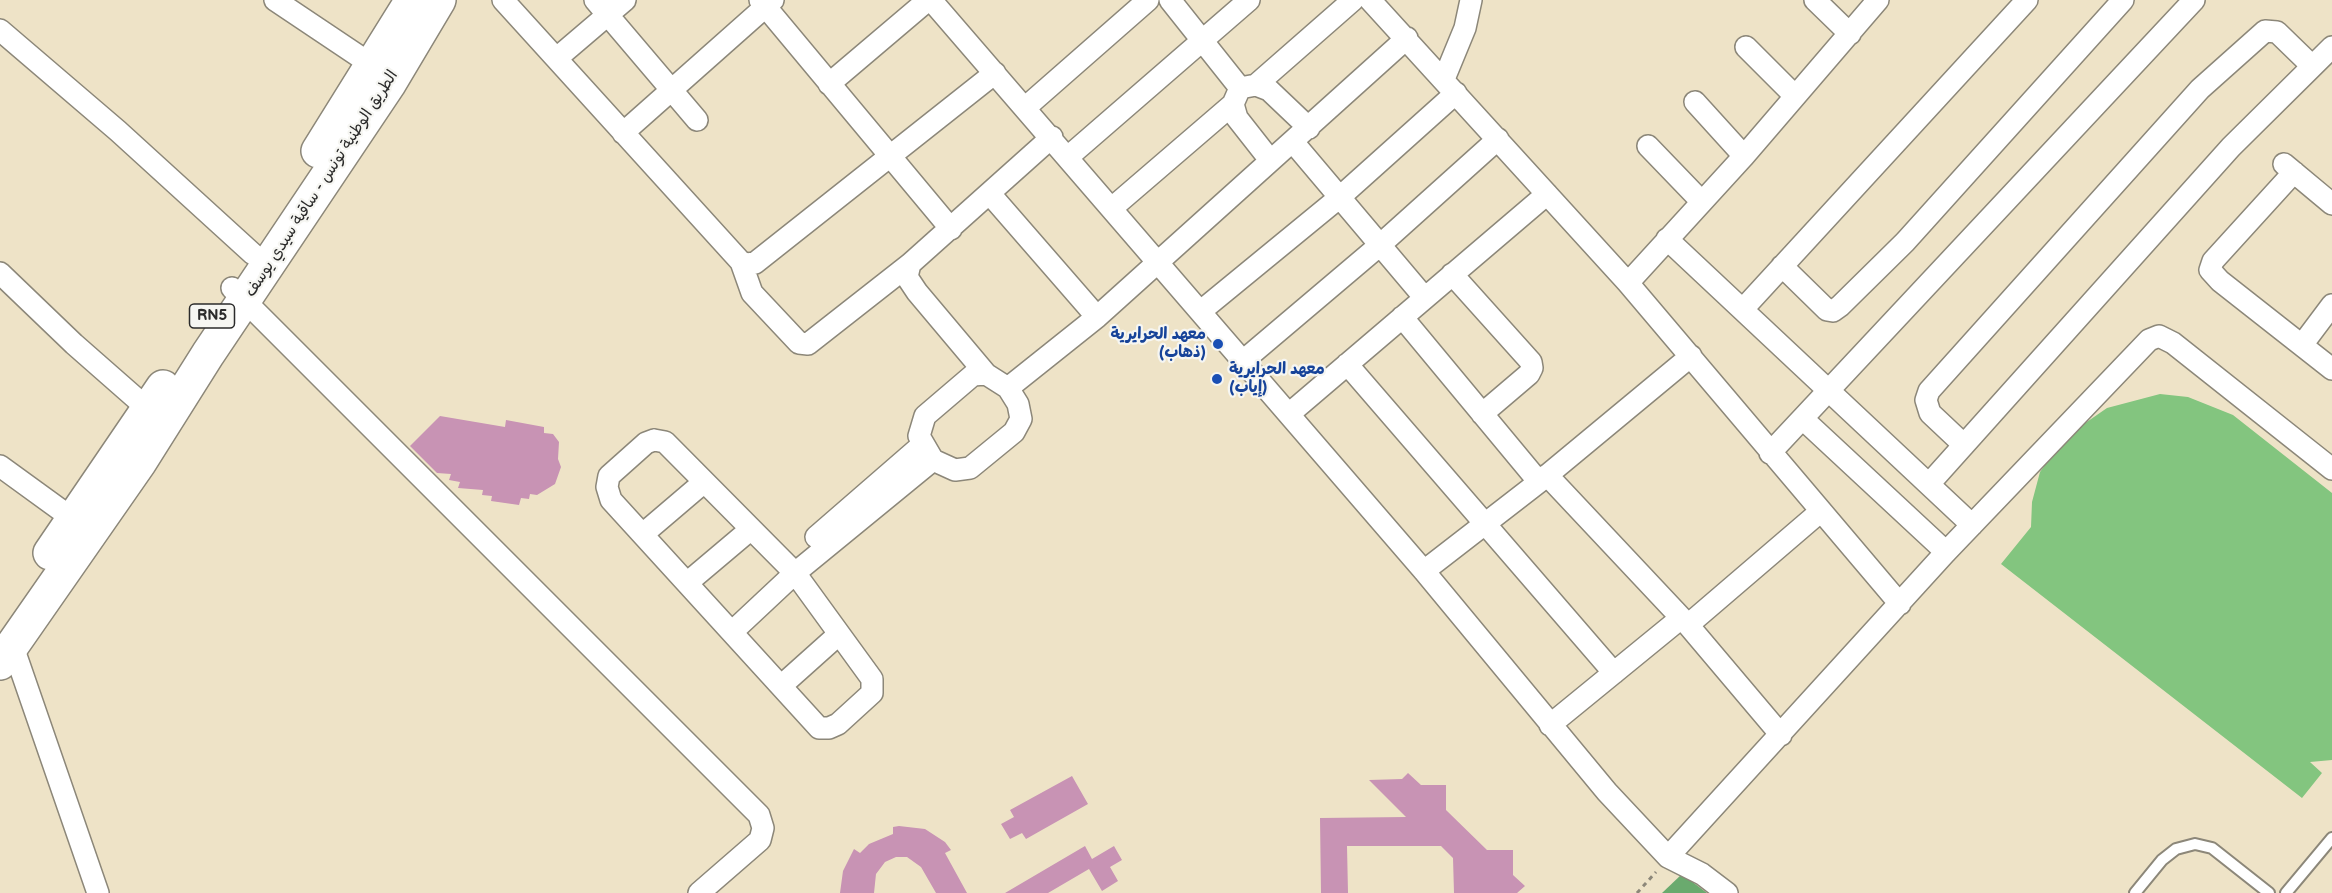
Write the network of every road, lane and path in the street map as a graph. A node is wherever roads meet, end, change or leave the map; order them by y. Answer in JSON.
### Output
{"nodes":[{"id":1,"x":275,"y":0,"type":"edge"},
{"id":2,"x":412,"y":0,"type":"edge"},
{"id":3,"x":439,"y":0,"type":"edge"},
{"id":4,"x":503,"y":0,"type":"edge"},
{"id":5,"x":625,"y":0,"type":"edge"},
{"id":6,"x":930,"y":0,"type":"edge"},
{"id":7,"x":1148,"y":0,"type":"edge"},
{"id":8,"x":1170,"y":0,"type":"edge"},
{"id":9,"x":1249,"y":0,"type":"edge"},
{"id":10,"x":1353,"y":0,"type":"edge"},
{"id":11,"x":1370,"y":0,"type":"edge"},
{"id":12,"x":1471,"y":0,"type":"edge"},
{"id":13,"x":1815,"y":0,"type":"edge"},
{"id":14,"x":1878,"y":0,"type":"edge"},
{"id":15,"x":2027,"y":0,"type":"edge"},
{"id":16,"x":2123,"y":0,"type":"edge"},
{"id":17,"x":2194,"y":0,"type":"edge"},
{"id":18,"x":766,"y":2,"type":"edge"},
{"id":19,"x":602,"y":7,"type":"edge"},
{"id":20,"x":0,"y":30,"type":"edge"},
{"id":21,"x":1850,"y":34,"type":"junction"},
{"id":22,"x":1407,"y":38,"type":"junction"},
{"id":23,"x":1203,"y":40,"type":"junction"},
{"id":24,"x":1746,"y":47,"type":"dead end"},
{"id":25,"x":2332,"y":47,"type":"edge"},
{"id":26,"x":557,"y":58,"type":"junction"},
{"id":27,"x":372,"y":65,"type":"junction"},
{"id":28,"x":2311,"y":65,"type":"junction"},
{"id":29,"x":995,"y":73,"type":"junction"},
{"id":30,"x":829,"y":84,"type":"junction"},
{"id":31,"x":1450,"y":86,"type":"junction"},
{"id":32,"x":672,"y":90,"type":"junction"},
{"id":33,"x":1243,"y":92,"type":"junction"},
{"id":34,"x":1795,"y":96,"type":"junction"},
{"id":35,"x":1695,"y":102,"type":"dead end"},
{"id":36,"x":1026,"y":107,"type":"junction"},
{"id":37,"x":697,"y":120,"type":"dead end"},
{"id":38,"x":623,"y":133,"type":"junction"},
{"id":39,"x":1301,"y":135,"type":"junction"},
{"id":40,"x":1052,"y":137,"type":"junction"},
{"id":41,"x":1498,"y":139,"type":"junction"},
{"id":42,"x":1648,"y":146,"type":"dead end"},
{"id":43,"x":1744,"y":156,"type":"junction"},
{"id":44,"x":889,"y":157,"type":"junction"},
{"id":45,"x":1068,"y":157,"type":"junction"},
{"id":46,"x":1270,"y":160,"type":"junction"},
{"id":47,"x":990,"y":194,"type":"junction"},
{"id":48,"x":1547,"y":194,"type":"junction"},
{"id":49,"x":1340,"y":196,"type":"junction"},
{"id":50,"x":1701,"y":201,"type":"junction"},
{"id":51,"x":2332,"y":204,"type":"edge"},
{"id":52,"x":1112,"y":208,"type":"junction"},
{"id":53,"x":951,"y":229,"type":"junction"},
{"id":54,"x":1667,"y":239,"type":"junction"},
{"id":55,"x":1380,"y":245,"type":"junction"},
{"id":56,"x":253,"y":254,"type":"junction"},
{"id":57,"x":741,"y":262,"type":"junction"},
{"id":58,"x":1158,"y":262,"type":"junction"},
{"id":59,"x":910,"y":264,"type":"junction"},
{"id":60,"x":1782,"y":266,"type":"junction"},
{"id":61,"x":0,"y":273,"type":"edge"},
{"id":62,"x":1452,"y":274,"type":"junction"},
{"id":63,"x":1628,"y":283,"type":"junction"},
{"id":64,"x":239,"y":294,"type":"junction"},
{"id":65,"x":1424,"y":297,"type":"junction"},
{"id":66,"x":2332,"y":305,"type":"edge"},
{"id":67,"x":1743,"y":309,"type":"junction"},
{"id":68,"x":1201,"y":311,"type":"junction"},
{"id":69,"x":1096,"y":317,"type":"junction"},
{"id":70,"x":1402,"y":317,"type":"junction"},
{"id":71,"x":2302,"y":345,"type":"junction"},
{"id":72,"x":1690,"y":356,"type":"junction"},
{"id":73,"x":1243,"y":361,"type":"junction"},
{"id":74,"x":1347,"y":364,"type":"junction"},
{"id":75,"x":2332,"y":369,"type":"edge"},
{"id":76,"x":986,"y":374,"type":"junction"},
{"id":77,"x":1008,"y":388,"type":"junction"},
{"id":78,"x":1829,"y":389,"type":"junction"},
{"id":79,"x":148,"y":409,"type":"junction"},
{"id":80,"x":1289,"y":414,"type":"junction"},
{"id":81,"x":1482,"y":414,"type":"junction"},
{"id":82,"x":1804,"y":420,"type":"junction"},
{"id":83,"x":1964,"y":445,"type":"junction"},
{"id":84,"x":928,"y":452,"type":"junction"},
{"id":85,"x":1770,"y":453,"type":"junction"},
{"id":86,"x":0,"y":466,"type":"edge"},
{"id":87,"x":2332,"y":468,"type":"edge"},
{"id":88,"x":1543,"y":479,"type":"junction"},
{"id":89,"x":705,"y":482,"type":"junction"},
{"id":90,"x":1929,"y":484,"type":"junction"},
{"id":91,"x":1821,"y":511,"type":"junction"},
{"id":92,"x":73,"y":519,"type":"junction"},
{"id":93,"x":1485,"y":523,"type":"junction"},
{"id":94,"x":1972,"y":525,"type":"junction"},
{"id":95,"x":751,"y":529,"type":"junction"},
{"id":96,"x":643,"y":534,"type":"junction"},
{"id":97,"x":1946,"y":552,"type":"junction"},
{"id":98,"x":790,"y":568,"type":"junction"},
{"id":99,"x":1424,"y":572,"type":"junction"},
{"id":100,"x":687,"y":583,"type":"junction"},
{"id":101,"x":1900,"y":604,"type":"junction"},
{"id":102,"x":1685,"y":621,"type":"junction"},
{"id":103,"x":732,"y":632,"type":"junction"},
{"id":104,"x":838,"y":635,"type":"junction"},
{"id":105,"x":4,"y":644,"type":"edge"},
{"id":106,"x":1614,"y":673,"type":"junction"},
{"id":107,"x":781,"y":686,"type":"junction"},
{"id":108,"x":1550,"y":725,"type":"junction"},
{"id":109,"x":1781,"y":735,"type":"junction"},
{"id":110,"x":2332,"y":838,"type":"edge"},
{"id":111,"x":1668,"y":857,"type":"junction"},
{"id":112,"x":98,"y":893,"type":"edge"},
{"id":113,"x":699,"y":893,"type":"edge"},
{"id":114,"x":1637,"y":893,"type":"edge"},
{"id":115,"x":1726,"y":893,"type":"edge"},
{"id":116,"x":2135,"y":893,"type":"edge"},
{"id":117,"x":2270,"y":893,"type":"edge"},
{"id":118,"x":2286,"y":893,"type":"edge"}],
"edges":[{"from":1,"to":27,"type":"street"},
{"from":2,"to":27,"type":"highway","name":"الطريق الوطنية تونس - ساقية سيدي يوسف","number":"RN5"},
{"from":3,"to":64,"type":"highway","name":"الطريق الوطنية تونس - ساقية سيدي يوسف","number":"RN5"},
{"from":4,"to":26,"type":"street"},
{"from":5,"to":19,"type":"street"},
{"from":6,"to":29,"type":"street"},
{"from":6,"to":30,"type":"street"},
{"from":7,"to":36,"type":"street"},
{"from":8,"to":23,"type":"street"},
{"from":9,"to":23,"type":"street"},
{"from":10,"to":33,"type":"street"},
{"from":11,"to":22,"type":"street"},
{"from":12,"to":31,"type":"street"},
{"from":13,"to":21,"type":"street"},
{"from":14,"to":21,"type":"street"},
{"from":15,"to":60,"type":"street"},
{"from":16,"to":60,"type":"street"},
{"from":17,"to":78,"type":"street"},
{"from":18,"to":30,"type":"street"},
{"from":18,"to":32,"type":"street"},
{"from":19,"to":26,"type":"street"},
{"from":19,"to":32,"type":"street"},
{"from":20,"to":56,"type":"street"},
{"from":21,"to":34,"type":"street"},
{"from":22,"to":31,"type":"street"},
{"from":22,"to":39,"type":"street"},
{"from":23,"to":33,"type":"street"},
{"from":23,"to":45,"type":"street"},
{"from":24,"to":34,"type":"street"},
{"from":25,"to":28,"type":"street"},
{"from":26,"to":38,"type":"street"},
{"from":27,"to":56,"type":"highway","name":"الطريق الوطنية تونس - ساقية سيدي يوسف","number":"RN5"},
{"from":28,"to":83,"type":"street"},
{"from":28,"to":83,"type":"street"},
{"from":29,"to":36,"type":"street"},
{"from":29,"to":44,"type":"street"},
{"from":30,"to":44,"type":"street"},
{"from":31,"to":41,"type":"street"},
{"from":31,"to":49,"type":"street"},
{"from":32,"to":37,"type":"street"},
{"from":32,"to":38,"type":"street"},
{"from":33,"to":39,"type":"street"},
{"from":33,"to":46,"type":"street"},
{"from":33,"to":52,"type":"street"},
{"from":34,"to":43,"type":"street"},
{"from":35,"to":43,"type":"street"},
{"from":36,"to":40,"type":"street"},
{"from":38,"to":57,"type":"street"},
{"from":39,"to":46,"type":"street"},
{"from":39,"to":49,"type":"street"},
{"from":40,"to":45,"type":"street"},
{"from":40,"to":47,"type":"street"},
{"from":41,"to":48,"type":"street"},
{"from":41,"to":55,"type":"street"},
{"from":42,"to":50,"type":"street"},
{"from":43,"to":50,"type":"street"},
{"from":44,"to":53,"type":"street"},
{"from":44,"to":57,"type":"street"},
{"from":45,"to":52,"type":"street"},
{"from":46,"to":58,"type":"street"},
{"from":47,"to":53,"type":"street"},
{"from":47,"to":69,"type":"street"},
{"from":48,"to":62,"type":"street"},
{"from":48,"to":63,"type":"street"},
{"from":49,"to":55,"type":"street"},
{"from":49,"to":68,"type":"street"},
{"from":50,"to":54,"type":"street"},
{"from":51,"to":71,"type":"street"},
{"from":52,"to":58,"type":"street"},
{"from":53,"to":59,"type":"street"},
{"from":54,"to":63,"type":"street"},
{"from":54,"to":67,"type":"street"},
{"from":55,"to":65,"type":"street"},
{"from":55,"to":73,"type":"street"},
{"from":56,"to":64,"type":"highway","name":"الطريق الوطنية تونس - ساقية سيدي يوسف","number":"RN5"},
{"from":57,"to":59,"type":"street"},
{"from":58,"to":68,"type":"street"},
{"from":58,"to":69,"type":"street"},
{"from":59,"to":76,"type":"street"},
{"from":60,"to":67,"type":"street"},
{"from":61,"to":79,"type":"street"},
{"from":62,"to":65,"type":"street"},
{"from":62,"to":81,"type":"street"},
{"from":63,"to":72,"type":"street"},
{"from":64,"to":79,"type":"highway","name":"الطريق الوطنية تونس - ساقية سيدي يوسف","number":"RN5"},
{"from":64,"to":105,"type":"highway","name":"الطريق الوطنية تونس - ساقية سيدي يوسف","number":"RN5"},
{"from":64,"to":113,"type":"street"},
{"from":65,"to":70,"type":"street"},
{"from":66,"to":71,"type":"street"},
{"from":67,"to":78,"type":"street"},
{"from":68,"to":73,"type":"street"},
{"from":69,"to":77,"type":"street"},
{"from":70,"to":74,"type":"street"},
{"from":70,"to":81,"type":"street"},
{"from":71,"to":75,"type":"street"},
{"from":72,"to":85,"type":"street"},
{"from":72,"to":88,"type":"street"},
{"from":73,"to":80,"type":"street"},
{"from":74,"to":80,"type":"street"},
{"from":74,"to":93,"type":"street"},
{"from":76,"to":77,"type":"street"},
{"from":76,"to":84,"type":"street"},
{"from":77,"to":84,"type":"street"},
{"from":78,"to":82,"type":"street"},
{"from":78,"to":90,"type":"street"},
{"from":79,"to":92,"type":"highway","name":"الطريق الوطنية تونس - ساقية سيدي يوسف","number":"RN5"},
{"from":80,"to":99,"type":"street"},
{"from":81,"to":88,"type":"street"},
{"from":82,"to":85,"type":"street"},
{"from":82,"to":97,"type":"street"},
{"from":83,"to":90,"type":"street"},
{"from":84,"to":98,"type":"street"},
{"from":85,"to":91,"type":"street"},
{"from":86,"to":92,"type":"street"},
{"from":87,"to":94,"type":"street"},
{"from":88,"to":93,"type":"street"},
{"from":88,"to":102,"type":"street"},
{"from":89,"to":95,"type":"street"},
{"from":89,"to":96,"type":"street"},
{"from":89,"to":96,"type":"street"},
{"from":90,"to":94,"type":"street"},
{"from":91,"to":101,"type":"street"},
{"from":91,"to":102,"type":"street"},
{"from":92,"to":105,"type":"highway","name":"الطريق الوطنية تونس - ساقية سيدي يوسف","number":"RN5"},
{"from":93,"to":99,"type":"street"},
{"from":93,"to":106,"type":"street"},
{"from":94,"to":97,"type":"street"},
{"from":95,"to":98,"type":"street"},
{"from":95,"to":100,"type":"street"},
{"from":96,"to":100,"type":"street"},
{"from":97,"to":101,"type":"street"},
{"from":98,"to":103,"type":"street"},
{"from":98,"to":104,"type":"street"},
{"from":99,"to":108,"type":"street"},
{"from":100,"to":103,"type":"street"},
{"from":101,"to":109,"type":"street"},
{"from":102,"to":106,"type":"street"},
{"from":102,"to":109,"type":"street"},
{"from":103,"to":107,"type":"street"},
{"from":104,"to":107,"type":"street"},
{"from":104,"to":107,"type":"street"},
{"from":105,"to":112,"type":"street"},
{"from":106,"to":108,"type":"street"},
{"from":108,"to":111,"type":"street"},
{"from":109,"to":111,"type":"street"},
{"from":110,"to":118,"type":"lane"},
{"from":111,"to":114,"type":"path"},
{"from":111,"to":115,"type":"street"},
{"from":116,"to":117,"type":"lane"}]}
